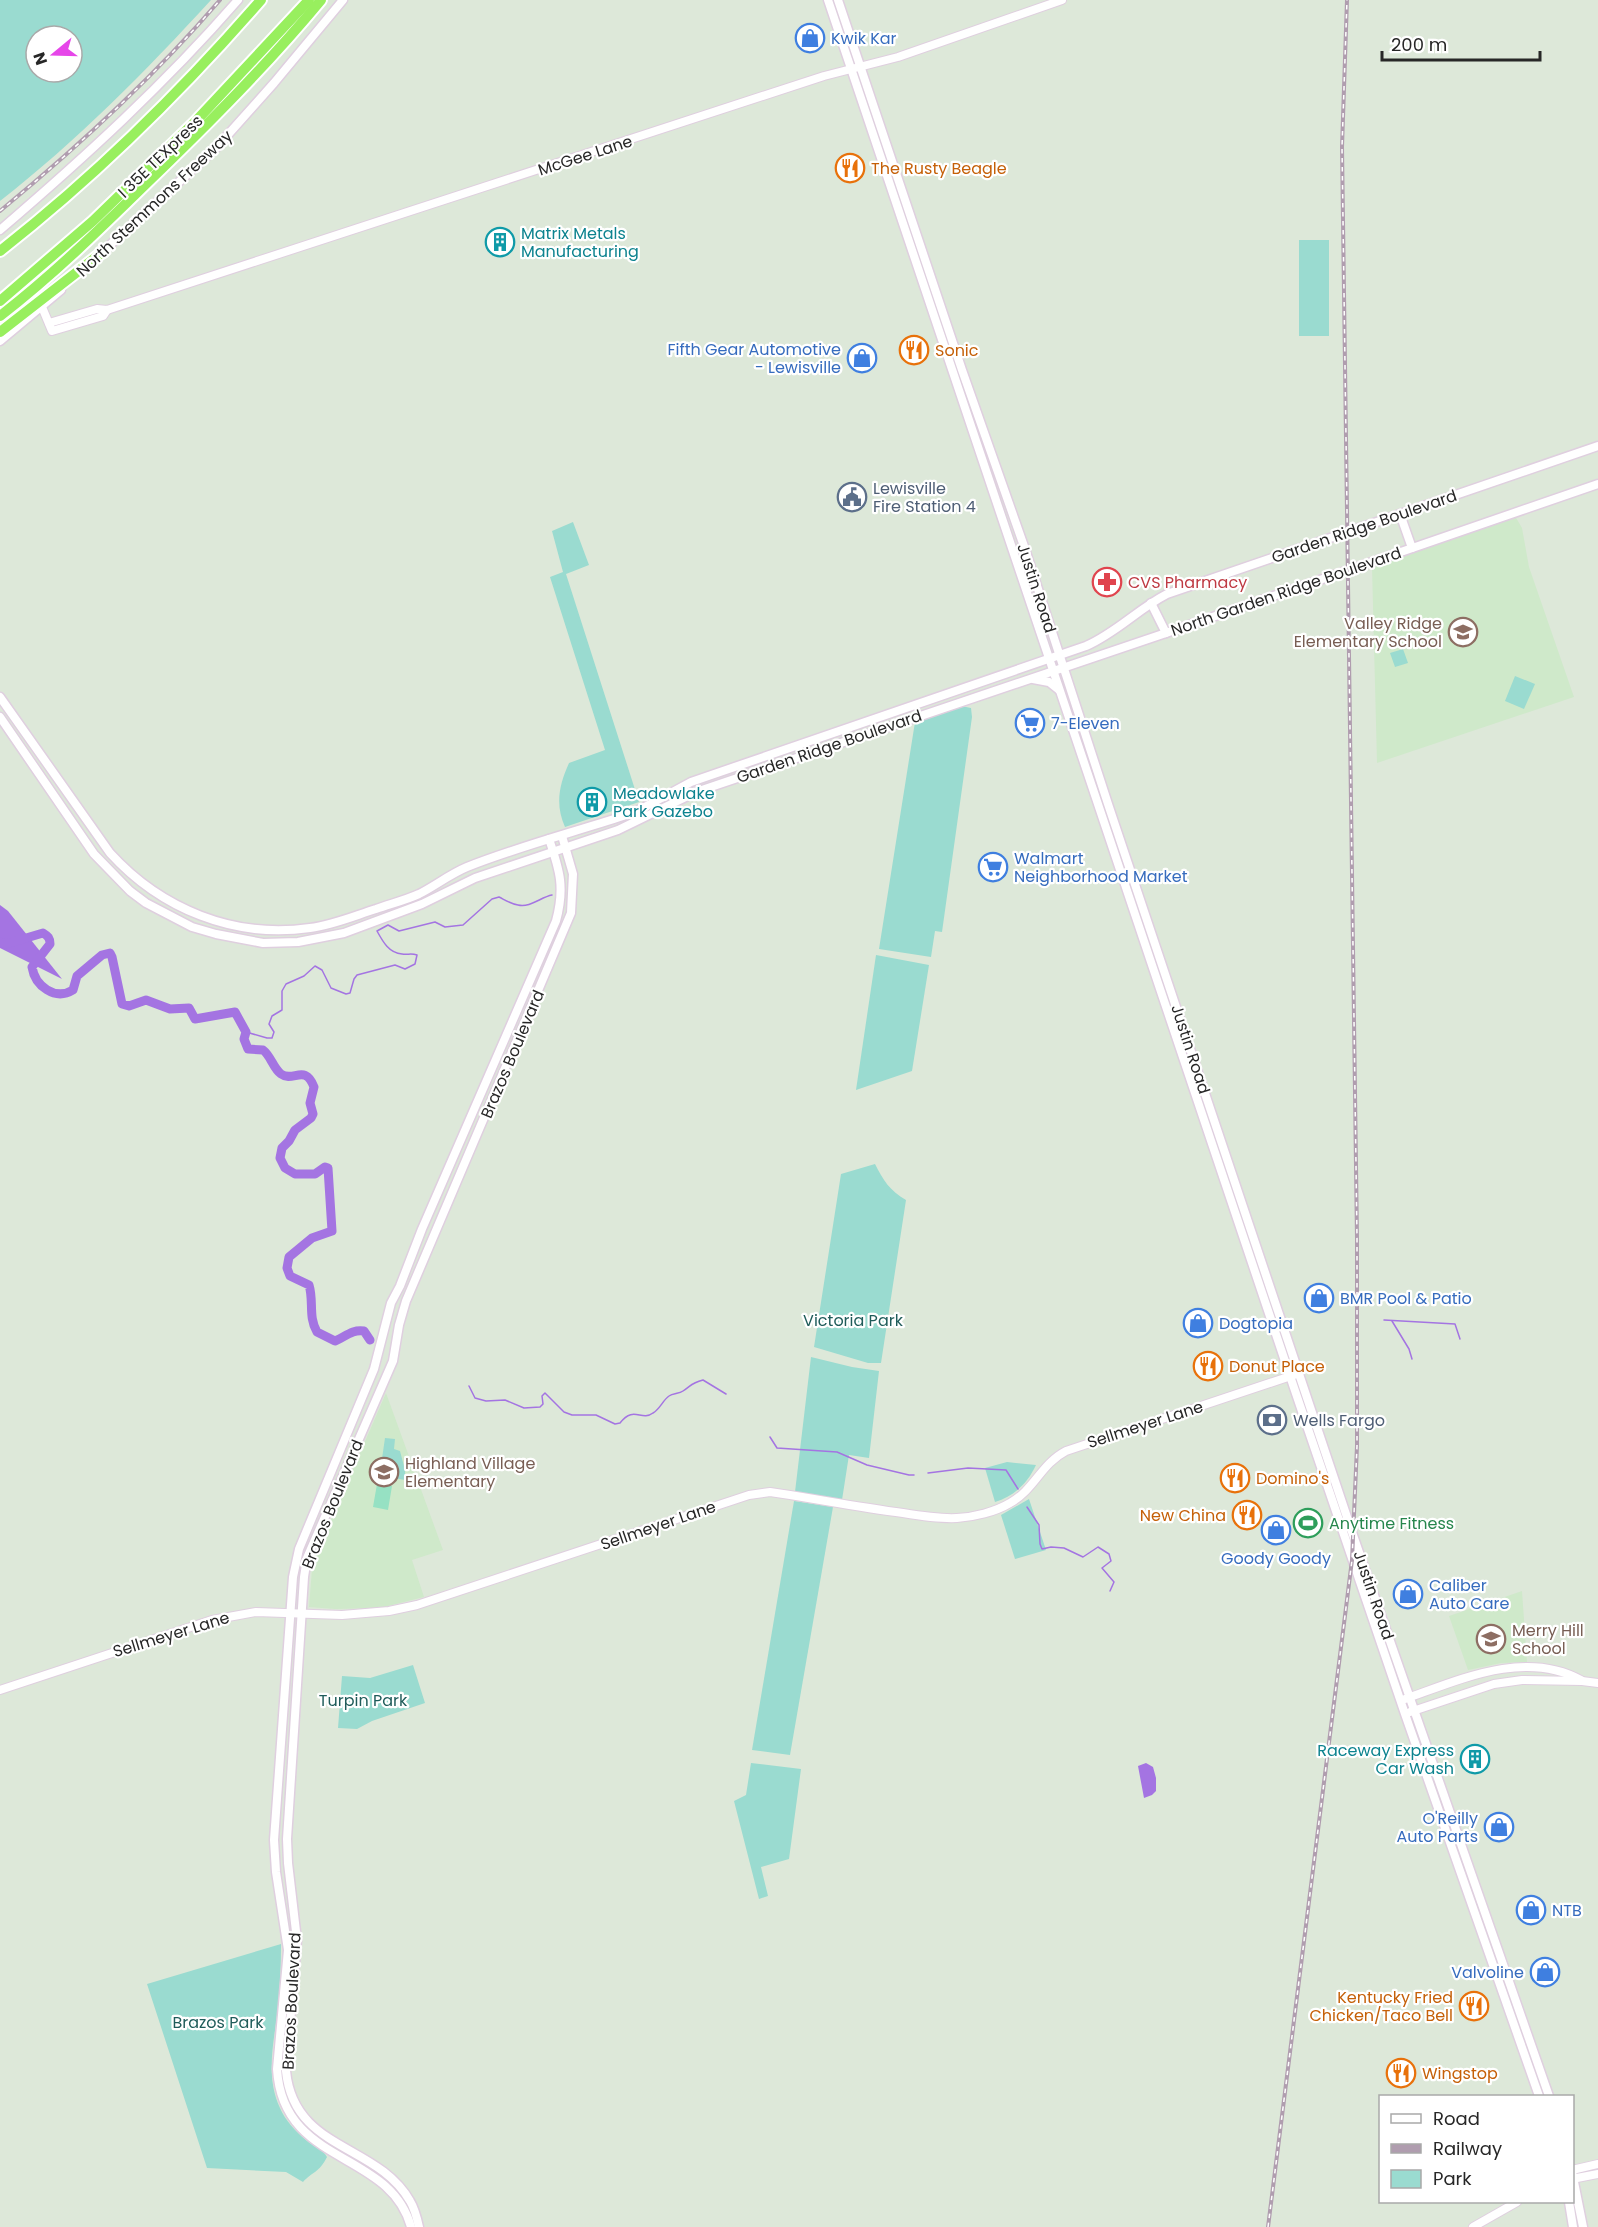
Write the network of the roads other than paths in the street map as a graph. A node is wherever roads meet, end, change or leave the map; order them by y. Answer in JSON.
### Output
{"nodes":[{"id":1,"x":238,"y":0,"type":"edge"},
{"id":2,"x":261,"y":0,"type":"edge"},
{"id":3,"x":301,"y":0,"type":"edge"},
{"id":4,"x":309,"y":0,"type":"edge"},
{"id":5,"x":321,"y":0,"type":"edge"},
{"id":6,"x":343,"y":0,"type":"edge"},
{"id":7,"x":828,"y":0,"type":"edge"},
{"id":8,"x":838,"y":0,"type":"edge"},
{"id":9,"x":1062,"y":0,"type":"edge"},
{"id":10,"x":268,"y":45,"type":"junction"},
{"id":11,"x":855,"y":68,"type":"junction"},
{"id":12,"x":909,"y":208,"type":"junction"},
{"id":13,"x":898,"y":212,"type":"junction"},
{"id":14,"x":0,"y":230,"type":"edge"},
{"id":15,"x":0,"y":251,"type":"edge"},
{"id":16,"x":104,"y":251,"type":"junction"},
{"id":17,"x":0,"y":301,"type":"edge"},
{"id":18,"x":42,"y":307,"type":"junction"},
{"id":19,"x":0,"y":316,"type":"edge"},
{"id":20,"x":0,"y":332,"type":"edge"},
{"id":21,"x":0,"y":341,"type":"edge"},
{"id":22,"x":1598,"y":446,"type":"edge"},
{"id":23,"x":993,"y":456,"type":"junction"},
{"id":24,"x":982,"y":460,"type":"junction"},
{"id":25,"x":1598,"y":484,"type":"edge"},
{"id":26,"x":1400,"y":514,"type":"junction"},
{"id":27,"x":1024,"y":547,"type":"junction"},
{"id":28,"x":1412,"y":548,"type":"junction"},
{"id":29,"x":1014,"y":553,"type":"junction"},
{"id":30,"x":1151,"y":603,"type":"junction"},
{"id":31,"x":1166,"y":633,"type":"junction"},
{"id":32,"x":1059,"y":656,"type":"junction"},
{"id":33,"x":1049,"y":660,"type":"junction"},
{"id":34,"x":1063,"y":667,"type":"junction"},
{"id":35,"x":1053,"y":671,"type":"junction"},
{"id":36,"x":1024,"y":680,"type":"junction"},
{"id":37,"x":1059,"y":690,"type":"junction"},
{"id":38,"x":941,"y":696,"type":"junction"},
{"id":39,"x":0,"y":697,"type":"edge"},
{"id":40,"x":973,"y":697,"type":"joint"},
{"id":41,"x":948,"y":706,"type":"junction"},
{"id":42,"x":0,"y":717,"type":"edge"},
{"id":43,"x":562,"y":836,"type":"junction"},
{"id":44,"x":549,"y":839,"type":"junction"},
{"id":45,"x":1121,"y":842,"type":"junction"},
{"id":46,"x":1111,"y":846,"type":"junction"},
{"id":47,"x":565,"y":848,"type":"junction"},
{"id":48,"x":554,"y":851,"type":"junction"},
{"id":49,"x":477,"y":1103,"type":"junction"},
{"id":50,"x":490,"y":1108,"type":"junction"},
{"id":51,"x":1260,"y":1286,"type":"junction"},
{"id":52,"x":1280,"y":1318,"type":"junction"},
{"id":53,"x":1294,"y":1375,"type":"junction"},
{"id":54,"x":345,"y":1441,"type":"junction"},
{"id":55,"x":355,"y":1445,"type":"junction"},
{"id":56,"x":290,"y":1612,"type":"junction"},
{"id":57,"x":301,"y":1613,"type":"junction"},
{"id":58,"x":1474,"y":1675,"type":"junction"},
{"id":59,"x":1582,"y":1681,"type":"junction"},
{"id":60,"x":1598,"y":1683,"type":"edge"},
{"id":61,"x":1479,"y":1688,"type":"junction"},
{"id":62,"x":0,"y":1690,"type":"edge"},
{"id":63,"x":1404,"y":1699,"type":"junction"},
{"id":64,"x":1409,"y":1712,"type":"junction"},
{"id":65,"x":1444,"y":1813,"type":"junction"},
{"id":66,"x":296,"y":1930,"type":"junction"},
{"id":67,"x":285,"y":1933,"type":"junction"},
{"id":68,"x":284,"y":1995,"type":"junction"},
{"id":69,"x":294,"y":1995,"type":"junction"},
{"id":70,"x":1538,"y":2095,"type":"edge"},
{"id":71,"x":1548,"y":2095,"type":"edge"},
{"id":72,"x":335,"y":2148,"type":"junction"},
{"id":73,"x":1598,"y":2164,"type":"edge"},
{"id":74,"x":367,"y":2167,"type":"junction"},
{"id":75,"x":1598,"y":2174,"type":"edge"},
{"id":76,"x":1574,"y":2175,"type":"edge"},
{"id":77,"x":1574,"y":2175,"type":"edge"},
{"id":78,"x":1574,"y":2180,"type":"edge"},
{"id":79,"x":1515,"y":2203,"type":"edge"},
{"id":80,"x":1569,"y":2203,"type":"edge"},
{"id":81,"x":411,"y":2227,"type":"edge"},
{"id":82,"x":420,"y":2227,"type":"edge"},
{"id":83,"x":1473,"y":2227,"type":"edge"},
{"id":84,"x":1573,"y":2227,"type":"edge"},
{"id":85,"x":1583,"y":2227,"type":"edge"}],
"edges":[{"from":1,"to":14,"type":"main road"},
{"from":2,"to":15,"type":"highway"},
{"from":3,"to":10,"type":"highway"},
{"from":4,"to":10,"type":"highway","name":"I 35E TEXpress"},
{"from":5,"to":19,"type":"highway","name":"North Stemmons Freeway"},
{"from":6,"to":16,"type":"main road","name":"North Stemmons Freeway"},
{"from":7,"to":11,"type":"main road","name":"Justin Road"},
{"from":8,"to":11,"type":"main road","name":"Justin Road"},
{"from":9,"to":11,"type":"street","name":"McGee Lane"},
{"from":10,"to":17,"type":"highway","name":"I 35E TEXpress"},
{"from":11,"to":12,"type":"main road","name":"Justin Road"},
{"from":11,"to":13,"type":"main road","name":"Justin Road"},
{"from":11,"to":18,"type":"street","name":"McGee Lane"},
{"from":12,"to":13,"type":"main road"},
{"from":12,"to":23,"type":"main road","name":"Justin Road"},
{"from":13,"to":24,"type":"main road","name":"Justin Road"},
{"from":16,"to":18,"type":"main road","name":"North Stemmons Freeway"},
{"from":16,"to":20,"type":"highway"},
{"from":18,"to":21,"type":"main road","name":"North Stemmons Freeway"},
{"from":22,"to":26,"type":"main road","name":"Garden Ridge Boulevard"},
{"from":23,"to":24,"type":"main road"},
{"from":23,"to":27,"type":"main road","name":"Justin Road"},
{"from":24,"to":29,"type":"main road","name":"Justin Road"},
{"from":25,"to":28,"type":"main road","name":"North Garden Ridge Boulevard"},
{"from":26,"to":28,"type":"main road"},
{"from":26,"to":30,"type":"main road","name":"Garden Ridge Boulevard"},
{"from":27,"to":29,"type":"main road"},
{"from":27,"to":32,"type":"main road","name":"Justin Road"},
{"from":28,"to":31,"type":"main road","name":"North Garden Ridge Boulevard"},
{"from":29,"to":33,"type":"main road","name":"Justin Road"},
{"from":30,"to":31,"type":"main road"},
{"from":30,"to":32,"type":"main road","name":"Garden Ridge Boulevard"},
{"from":31,"to":34,"type":"main road","name":"North Garden Ridge Boulevard"},
{"from":32,"to":33,"type":"main road","name":"Garden Ridge Boulevard"},
{"from":32,"to":34,"type":"main road","name":"Justin Road"},
{"from":33,"to":35,"type":"main road","name":"Justin Road"},
{"from":33,"to":38,"type":"main road","name":"Garden Ridge Boulevard"},
{"from":34,"to":35,"type":"main road","name":"North Garden Ridge Boulevard"},
{"from":34,"to":45,"type":"main road","name":"Justin Road"},
{"from":35,"to":36,"type":"main road","name":"North Garden Ridge Boulevard"},
{"from":35,"to":37,"type":"main road","name":"Justin Road"},
{"from":36,"to":37,"type":"main road"},
{"from":36,"to":40,"type":"main road","name":"North Garden Ridge Boulevard"},
{"from":37,"to":46,"type":"main road","name":"Justin Road"},
{"from":38,"to":41,"type":"main road"},
{"from":38,"to":43,"type":"main road"},
{"from":39,"to":44,"type":"main road"},
{"from":40,"to":41,"type":"main road","name":"Garden Ridge Boulevard"},
{"from":41,"to":47,"type":"main road","name":"Garden Ridge Boulevard"},
{"from":42,"to":48,"type":"main road"},
{"from":43,"to":44,"type":"main road"},
{"from":43,"to":47,"type":"main road","name":"Brazos Boulevard"},
{"from":44,"to":48,"type":"main road","name":"Brazos Boulevard"},
{"from":45,"to":46,"type":"main road"},
{"from":45,"to":52,"type":"main road","name":"Justin Road"},
{"from":46,"to":51,"type":"main road","name":"Justin Road"},
{"from":47,"to":48,"type":"main road","name":"Garden Ridge Boulevard"},
{"from":47,"to":50,"type":"main road","name":"Brazos Boulevard"},
{"from":48,"to":49,"type":"main road","name":"Brazos Boulevard"},
{"from":49,"to":50,"type":"main road"},
{"from":49,"to":54,"type":"main road","name":"Brazos Boulevard"},
{"from":50,"to":55,"type":"main road","name":"Brazos Boulevard"},
{"from":51,"to":52,"type":"main road"},
{"from":51,"to":53,"type":"main road","name":"Justin Road"},
{"from":52,"to":53,"type":"main road","name":"Justin Road"},
{"from":53,"to":57,"type":"street","name":"Sellmeyer Lane"},
{"from":53,"to":63,"type":"main road","name":"Justin Road"},
{"from":54,"to":55,"type":"main road"},
{"from":54,"to":56,"type":"main road","name":"Brazos Boulevard"},
{"from":55,"to":57,"type":"main road","name":"Brazos Boulevard"},
{"from":56,"to":57,"type":"street","name":"Sellmeyer Lane"},
{"from":56,"to":62,"type":"street","name":"Sellmeyer Lane"},
{"from":56,"to":67,"type":"main road","name":"Brazos Boulevard"},
{"from":57,"to":66,"type":"main road","name":"Brazos Boulevard"},
{"from":58,"to":59,"type":"street"},
{"from":58,"to":61,"type":"street"},
{"from":58,"to":63,"type":"street"},
{"from":59,"to":60,"type":"street"},
{"from":59,"to":61,"type":"street"},
{"from":61,"to":64,"type":"street"},
{"from":63,"to":64,"type":"main road","name":"Justin Road"},
{"from":64,"to":65,"type":"main road","name":"Justin Road"},
{"from":65,"to":70,"type":"main road","name":"Justin Road"},
{"from":65,"to":71,"type":"main road","name":"Justin Road"},
{"from":66,"to":67,"type":"main road"},
{"from":66,"to":69,"type":"main road","name":"Brazos Boulevard"},
{"from":67,"to":68,"type":"main road","name":"Brazos Boulevard"},
{"from":68,"to":69,"type":"main road"},
{"from":68,"to":72,"type":"main road","name":"Brazos Boulevard"},
{"from":69,"to":72,"type":"main road","name":"Brazos Boulevard"},
{"from":72,"to":74,"type":"main road","name":"Brazos Boulevard"},
{"from":73,"to":76,"type":"street"},
{"from":74,"to":81,"type":"main road","name":"Brazos Boulevard"},
{"from":74,"to":82,"type":"main road","name":"Brazos Boulevard"},
{"from":75,"to":77,"type":"street"},
{"from":78,"to":85,"type":"main road"},
{"from":79,"to":83,"type":"street"},
{"from":80,"to":84,"type":"main road"}]}
